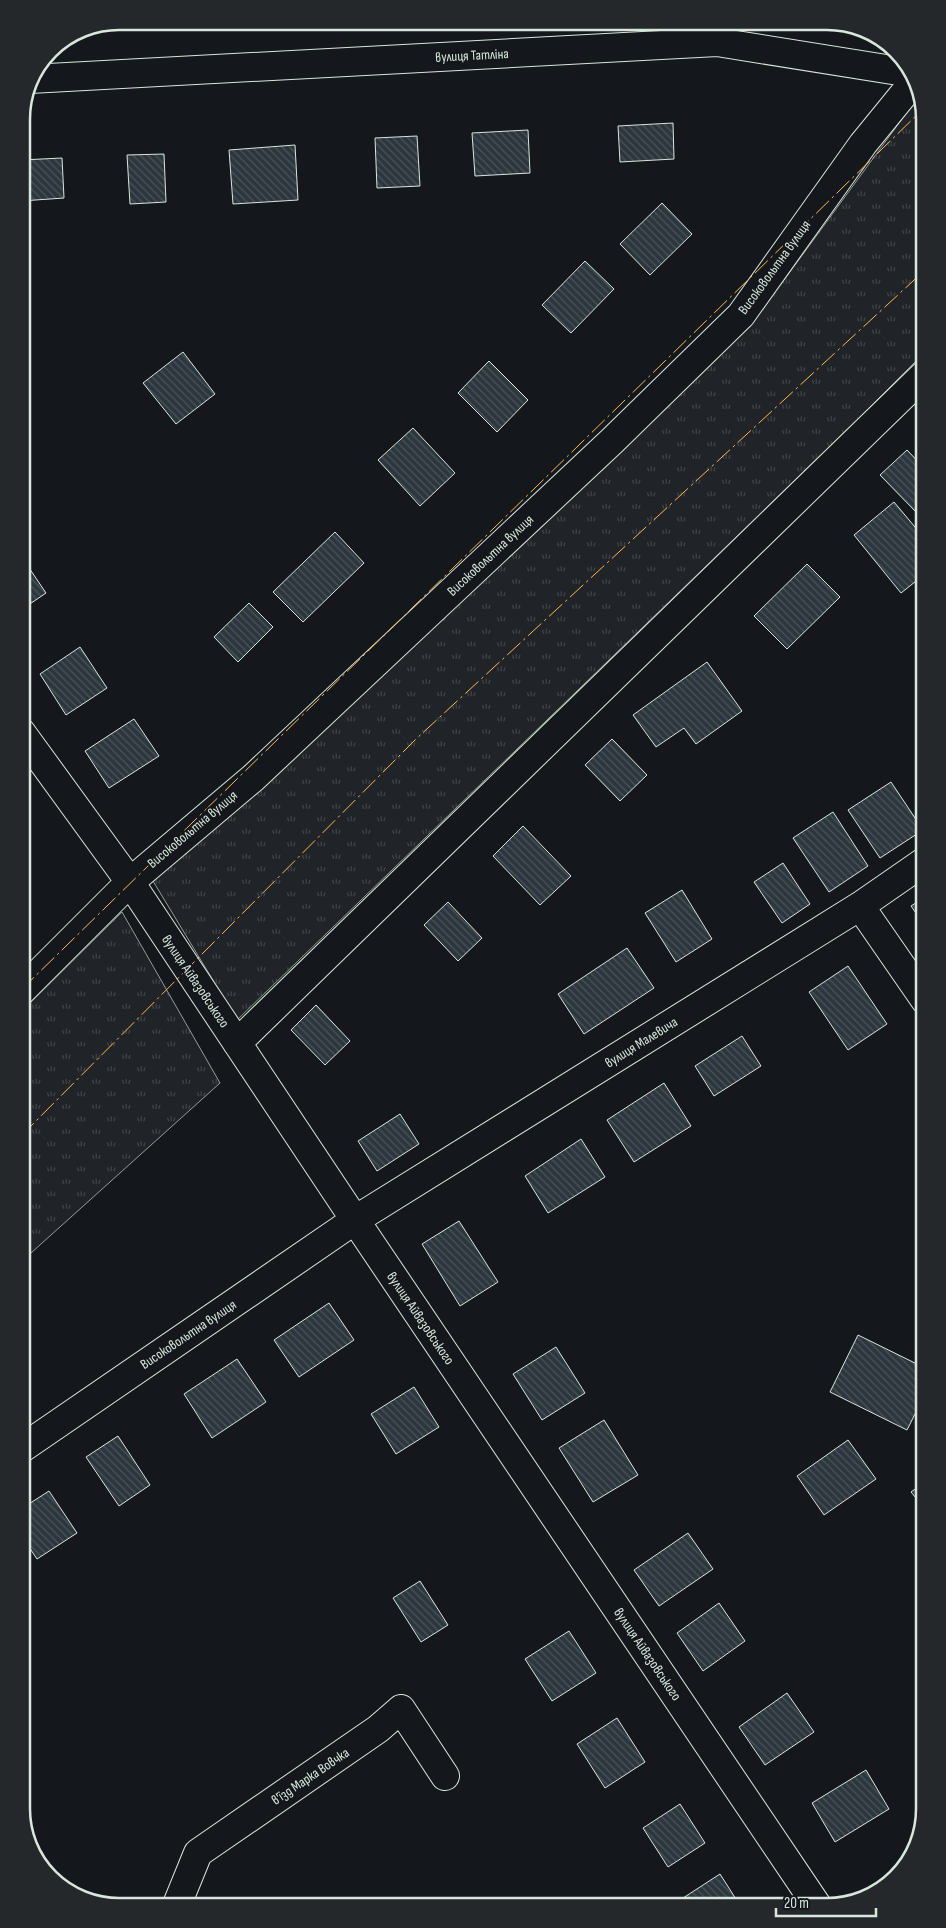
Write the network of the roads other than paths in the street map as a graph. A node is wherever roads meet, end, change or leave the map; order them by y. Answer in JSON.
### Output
{"nodes":[{"id":1,"x":716,"y":32,"type":"edge"},
{"id":2,"x":902,"y":71,"type":"edge"},
{"id":3,"x":40,"y":78,"type":"edge"},
{"id":4,"x":910,"y":87,"type":"edge"},
{"id":5,"x":916,"y":383,"type":"edge"},
{"id":6,"x":30,"y":744,"type":"edge"},
{"id":7,"x":916,"y":868,"type":"edge"},
{"id":8,"x":130,"y":882,"type":"junction"},
{"id":9,"x":860,"y":906,"type":"junction"},
{"id":10,"x":30,"y":982,"type":"edge"},
{"id":11,"x":916,"y":987,"type":"edge"},
{"id":12,"x":237,"y":1043,"type":"junction"},
{"id":13,"x":355,"y":1220,"type":"junction"},
{"id":14,"x":30,"y":1443,"type":"edge"},
{"id":15,"x":445,"y":1776,"type":"dead end"},
{"id":16,"x":180,"y":1898,"type":"edge"},
{"id":17,"x":812,"y":1898,"type":"edge"}],
"edges":[{"from":1,"to":2,"type":"street","name":"вулиця Татліна"},
{"from":1,"to":3,"type":"street","name":"вулиця Татліна"},
{"from":4,"to":8,"type":"street","name":"Високовольтна вулиця"},
{"from":5,"to":12,"type":"street"},
{"from":6,"to":8,"type":"street","name":"вулиця Айвазовського"},
{"from":7,"to":9,"type":"street","name":"вулиця Малевича"},
{"from":8,"to":10,"type":"street","name":"Високовольтна вулиця"},
{"from":8,"to":12,"type":"street","name":"вулиця Айвазовського"},
{"from":9,"to":11,"type":"street"},
{"from":9,"to":13,"type":"street","name":"вулиця Малевича"},
{"from":12,"to":13,"type":"street","name":"вулиця Айвазовського"},
{"from":13,"to":14,"type":"street","name":"Високовольтна вулиця"},
{"from":13,"to":17,"type":"street","name":"вулиця Айвазовського"},
{"from":15,"to":16,"type":"street","name":"в'їзд Марка Вовчка"}]}
